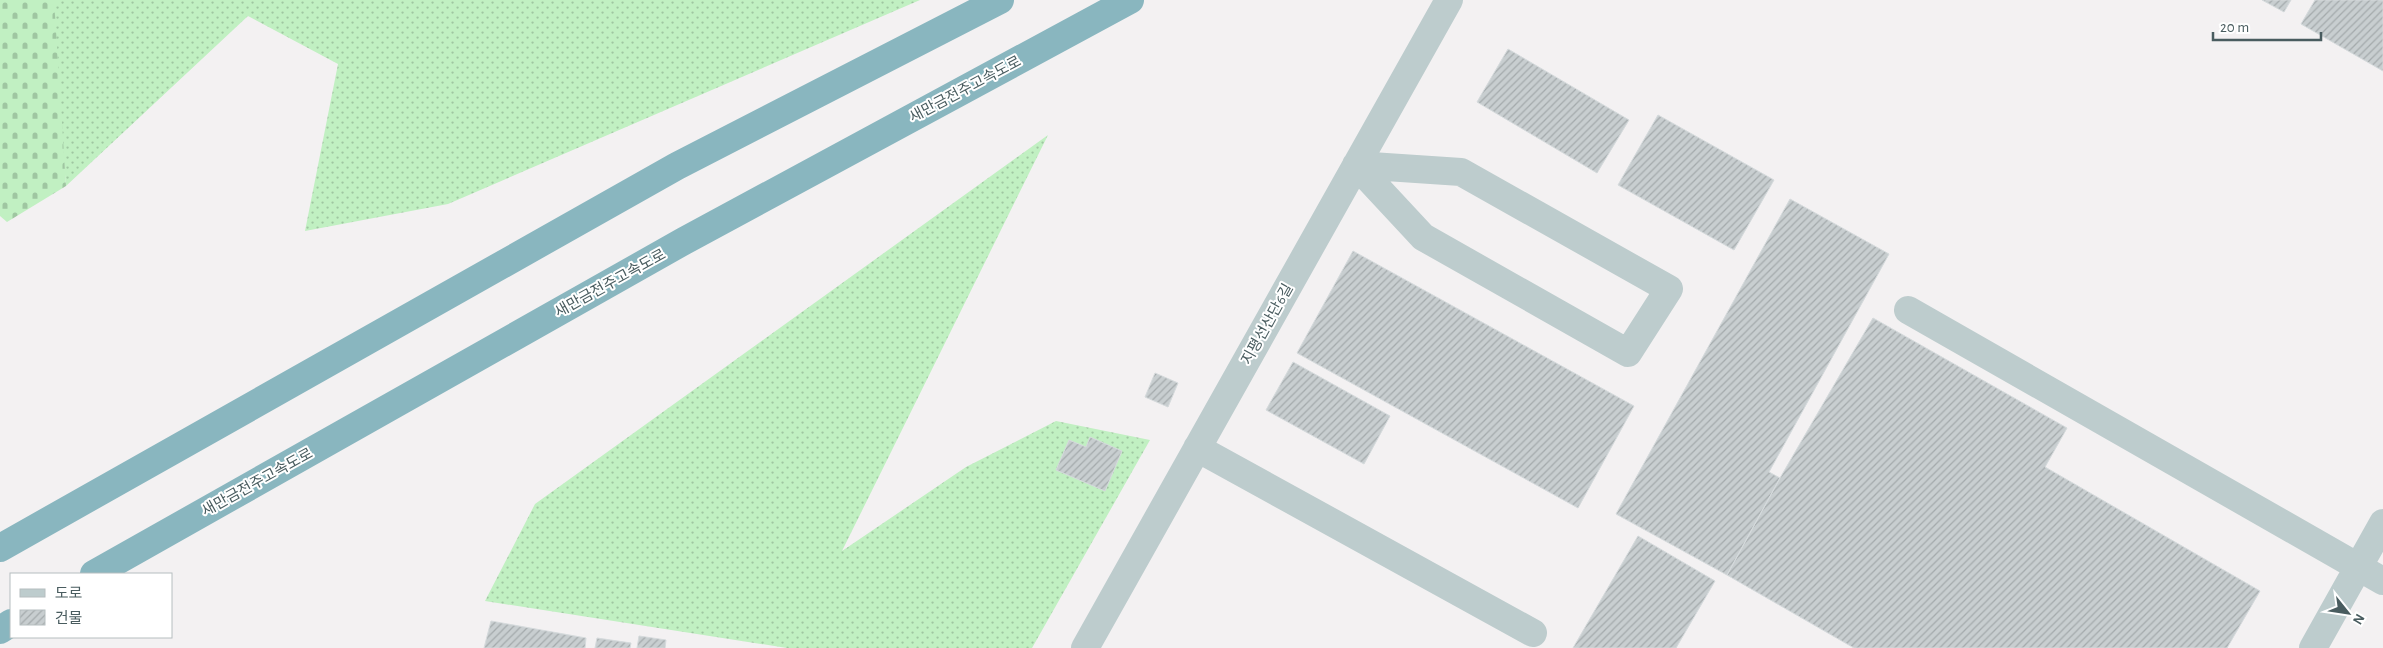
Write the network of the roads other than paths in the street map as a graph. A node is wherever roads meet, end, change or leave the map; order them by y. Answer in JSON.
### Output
{"nodes":[{"id":1,"x":1000,"y":0,"type":"edge"},
{"id":2,"x":1130,"y":0,"type":"edge"},
{"id":3,"x":1449,"y":0,"type":"edge"},
{"id":4,"x":1356,"y":166,"type":"junction"},
{"id":5,"x":1908,"y":310,"type":"dead end"},
{"id":6,"x":1197,"y":448,"type":"junction"},
{"id":7,"x":2383,"y":523,"type":"edge"},
{"id":8,"x":0,"y":548,"type":"edge"},
{"id":9,"x":2358,"y":567,"type":"junction"},
{"id":10,"x":96,"y":573,"type":"edge"},
{"id":11,"x":2383,"y":581,"type":"edge"},
{"id":12,"x":1533,"y":633,"type":"dead end"},
{"id":13,"x":1085,"y":648,"type":"edge"},
{"id":14,"x":2314,"y":648,"type":"edge"}],
"edges":[{"from":1,"to":8,"type":"highway"},
{"from":2,"to":10,"type":"highway","name":"새만금전주고속도로"},
{"from":3,"to":4,"type":"street","name":"지평선산단6길"},
{"from":4,"to":4,"type":"street"},
{"from":4,"to":6,"type":"street","name":"지평선산단6길"},
{"from":5,"to":9,"type":"street"},
{"from":6,"to":12,"type":"street"},
{"from":6,"to":13,"type":"street","name":"지평선산단6길"},
{"from":7,"to":9,"type":"street"},
{"from":9,"to":11,"type":"street"},
{"from":9,"to":14,"type":"street"}]}
